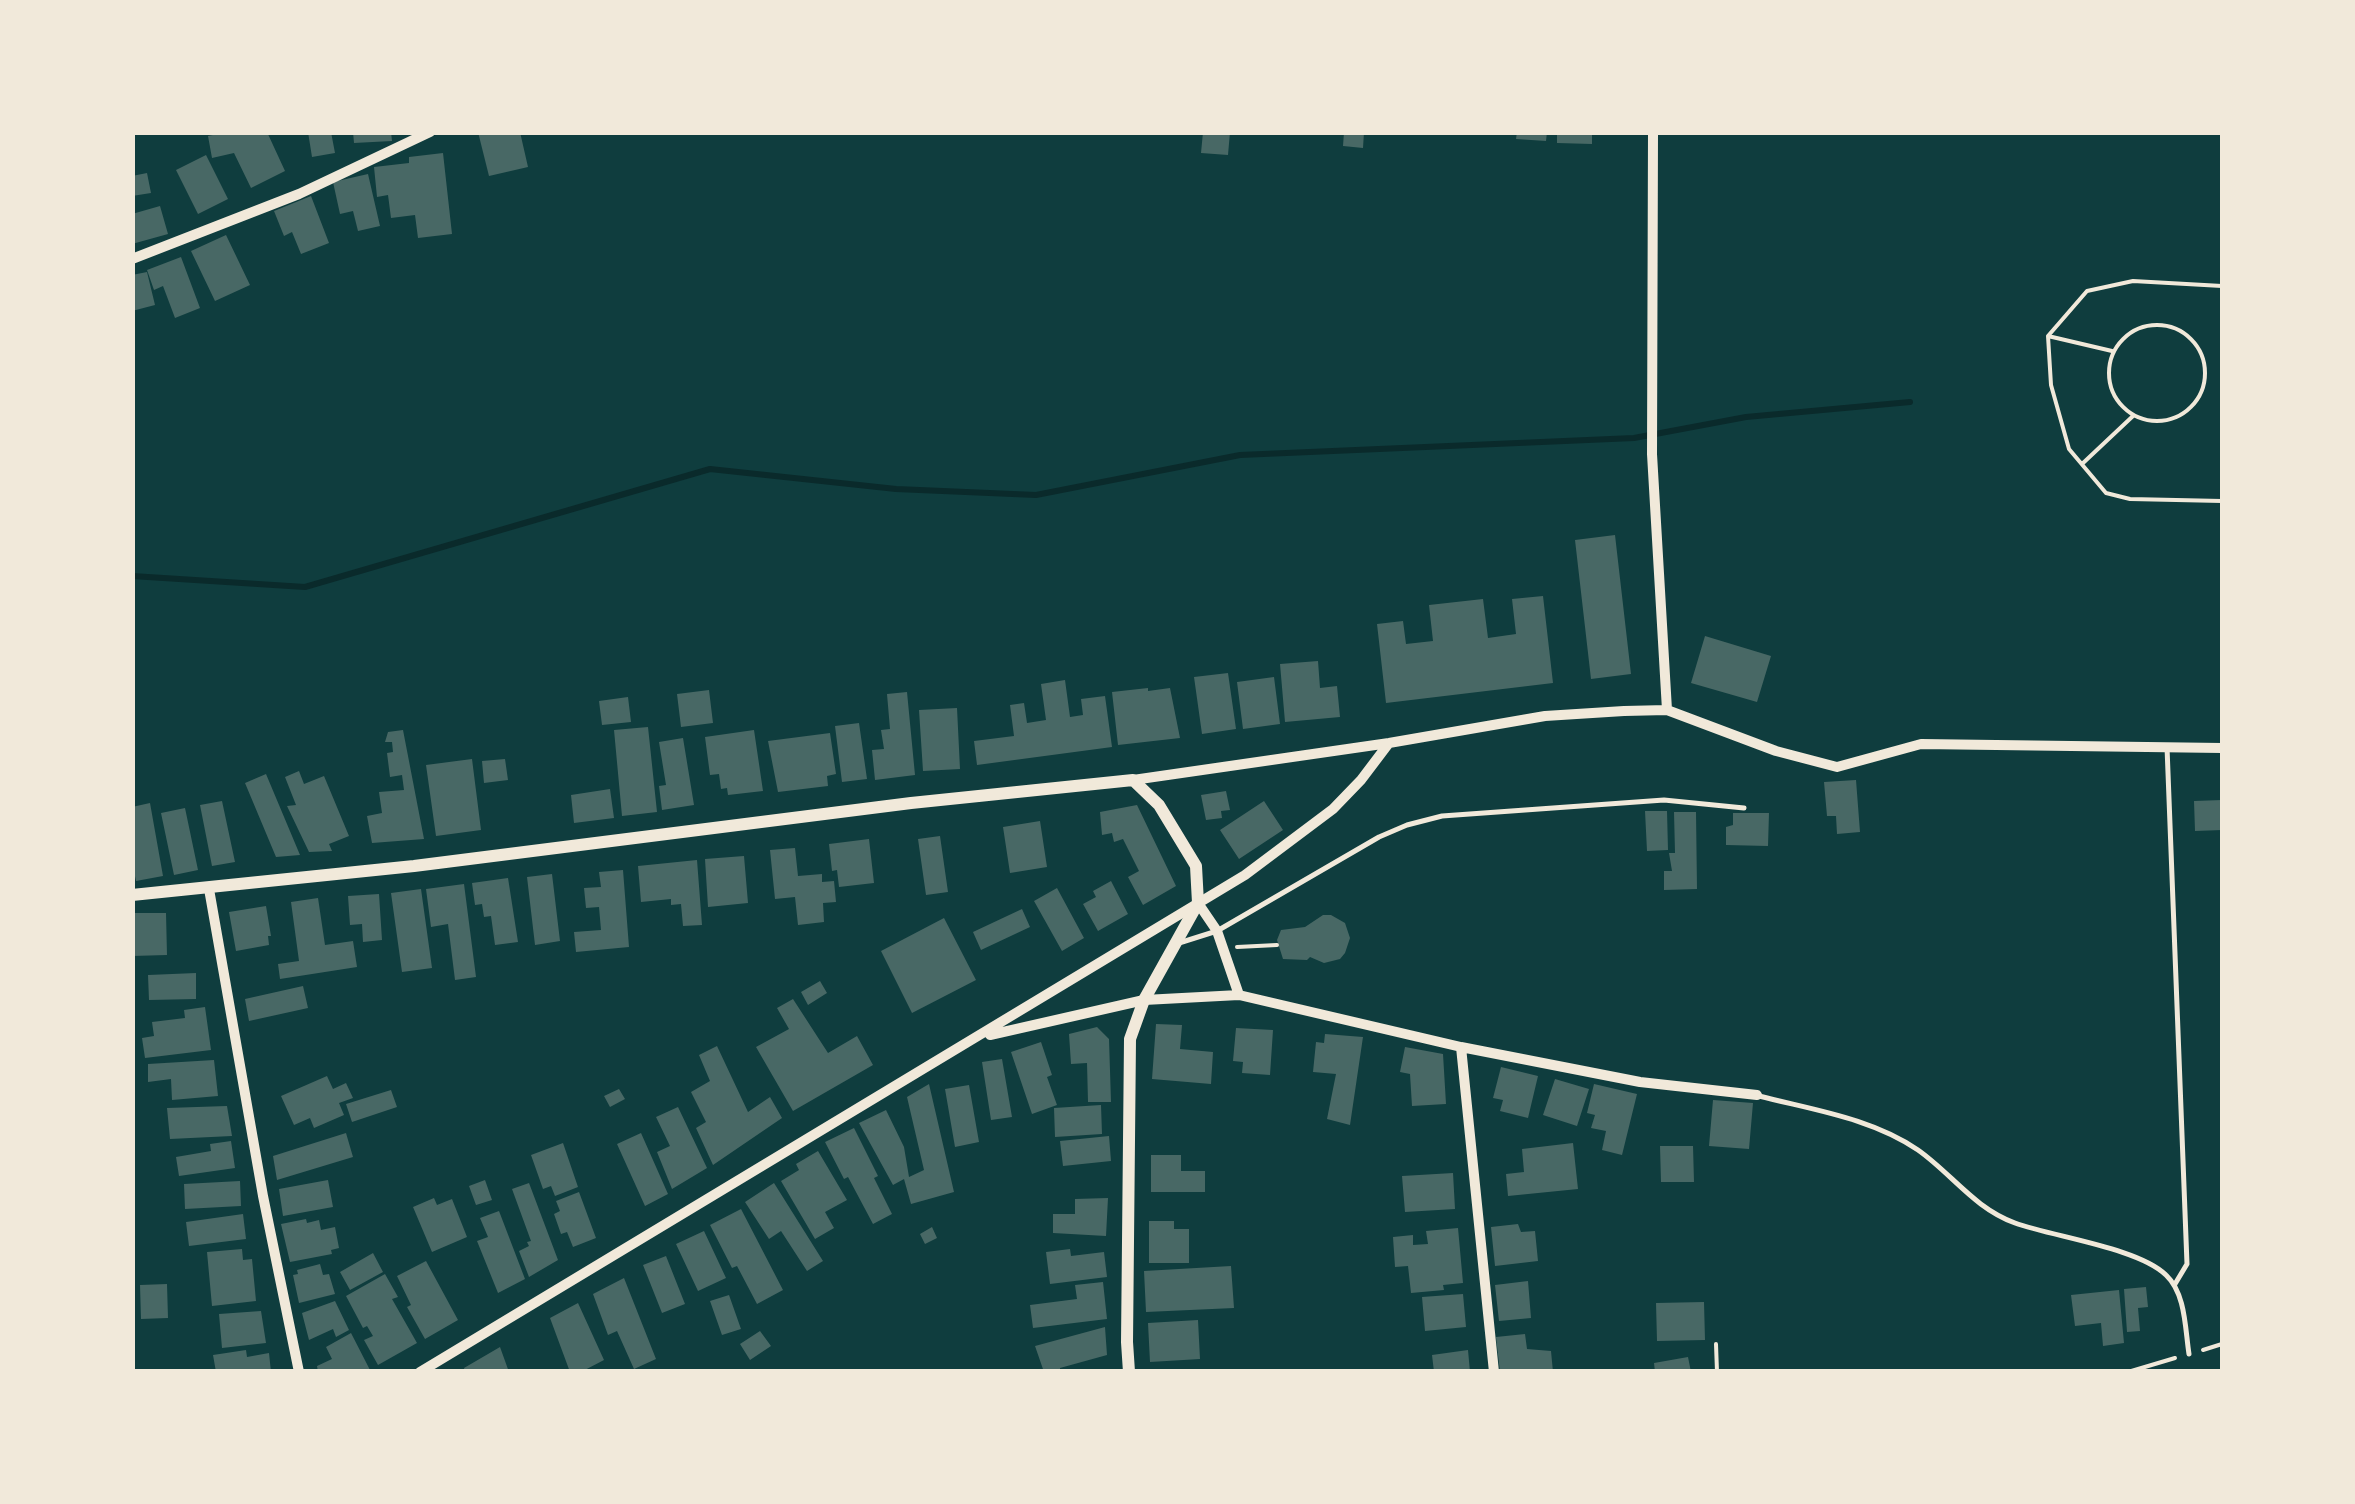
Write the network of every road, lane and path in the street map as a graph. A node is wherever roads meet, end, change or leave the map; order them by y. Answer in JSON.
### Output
{"nodes":[{"id":1,"x":430,"y":132,"type":"edge"},
{"id":2,"x":1653,"y":132,"type":"edge"},
{"id":3,"x":132,"y":259,"type":"edge"},
{"id":4,"x":2222,"y":286,"type":"edge"},
{"id":5,"x":2048,"y":336,"type":"junction"},
{"id":6,"x":2114,"y":352,"type":"junction"},
{"id":7,"x":2134,"y":415,"type":"junction"},
{"id":8,"x":2082,"y":464,"type":"junction"},
{"id":9,"x":2222,"y":501,"type":"edge"},
{"id":10,"x":1667,"y":710,"type":"junction"},
{"id":11,"x":1389,"y":743,"type":"junction"},
{"id":12,"x":2167,"y":747,"type":"junction"},
{"id":13,"x":2222,"y":748,"type":"edge"},
{"id":14,"x":1133,"y":780,"type":"junction"},
{"id":15,"x":1744,"y":808,"type":"dead end"},
{"id":16,"x":209,"y":889,"type":"junction"},
{"id":17,"x":132,"y":895,"type":"edge"},
{"id":18,"x":1198,"y":903,"type":"junction"},
{"id":19,"x":1216,"y":931,"type":"junction"},
{"id":20,"x":1175,"y":944,"type":"junction"},
{"id":21,"x":1277,"y":945,"type":"dead end"},
{"id":22,"x":1223,"y":948,"type":"junction"},
{"id":23,"x":1239,"y":995,"type":"junction"},
{"id":24,"x":1144,"y":1000,"type":"junction"},
{"id":25,"x":979,"y":1038,"type":"junction"},
{"id":26,"x":1460,"y":1047,"type":"junction"},
{"id":27,"x":1757,"y":1095,"type":"joint"},
{"id":28,"x":2174,"y":1284,"type":"junction"},
{"id":29,"x":1716,"y":1344,"type":"dead end"},
{"id":30,"x":2190,"y":1354,"type":"dead end"},
{"id":31,"x":299,"y":1372,"type":"edge"},
{"id":32,"x":420,"y":1372,"type":"edge"},
{"id":33,"x":1130,"y":1372,"type":"edge"},
{"id":34,"x":1494,"y":1372,"type":"edge"},
{"id":35,"x":1716,"y":1372,"type":"edge"}],
"edges":[{"from":1,"to":3,"type":"street"},
{"from":2,"to":10,"type":"street"},
{"from":4,"to":5,"type":"path"},
{"from":5,"to":6,"type":"path"},
{"from":5,"to":8,"type":"path"},
{"from":6,"to":7,"type":"path"},
{"from":6,"to":7,"type":"path"},
{"from":7,"to":8,"type":"path"},
{"from":8,"to":9,"type":"path"},
{"from":10,"to":11,"type":"street"},
{"from":10,"to":12,"type":"street"},
{"from":11,"to":14,"type":"street"},
{"from":11,"to":18,"type":"street"},
{"from":12,"to":13,"type":"street"},
{"from":12,"to":28,"type":"lane"},
{"from":14,"to":16,"type":"street"},
{"from":14,"to":18,"type":"street"},
{"from":15,"to":19,"type":"lane"},
{"from":16,"to":17,"type":"street"},
{"from":16,"to":31,"type":"street"},
{"from":18,"to":19,"type":"street"},
{"from":18,"to":20,"type":"street"},
{"from":18,"to":25,"type":"street"},
{"from":19,"to":20,"type":"lane"},
{"from":19,"to":22,"type":"street"},
{"from":20,"to":24,"type":"street"},
{"from":21,"to":22,"type":"path"},
{"from":22,"to":23,"type":"street"},
{"from":23,"to":24,"type":"street"},
{"from":23,"to":26,"type":"street"},
{"from":24,"to":25,"type":"street"},
{"from":24,"to":33,"type":"street"},
{"from":25,"to":32,"type":"street"},
{"from":26,"to":27,"type":"street"},
{"from":26,"to":34,"type":"street"},
{"from":27,"to":28,"type":"lane"},
{"from":28,"to":30,"type":"lane"},
{"from":29,"to":35,"type":"path"}]}
